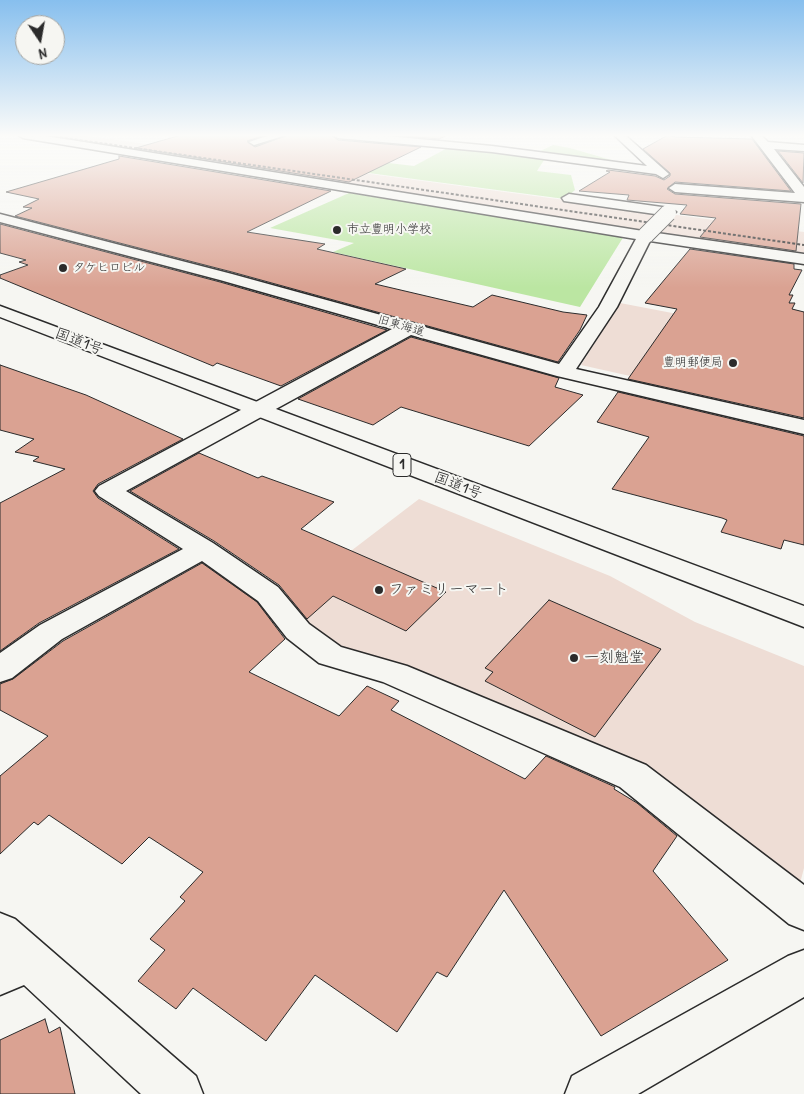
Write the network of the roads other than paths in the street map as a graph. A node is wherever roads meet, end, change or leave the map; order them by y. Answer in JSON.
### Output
{"nodes":[{"id":1,"x":344,"y":186,"type":"edge"},
{"id":2,"x":796,"y":186,"type":"edge"},
{"id":3,"x":675,"y":188,"type":"joint"},
{"id":4,"x":569,"y":198,"type":"dead end"},
{"id":5,"x":804,"y":198,"type":"edge"},
{"id":6,"x":668,"y":212,"type":"junction"},
{"id":7,"x":0,"y":218,"type":"edge"},
{"id":8,"x":646,"y":235,"type":"junction"},
{"id":9,"x":785,"y":256,"type":"junction"},
{"id":10,"x":804,"y":259,"type":"edge"},
{"id":11,"x":804,"y":264,"type":"edge"},
{"id":12,"x":0,"y":312,"type":"edge"},
{"id":13,"x":409,"y":328,"type":"junction"},
{"id":14,"x":564,"y":372,"type":"junction"},
{"id":15,"x":255,"y":409,"type":"junction"},
{"id":16,"x":804,"y":427,"type":"edge"},
{"id":17,"x":203,"y":549,"type":"junction"},
{"id":18,"x":804,"y":617,"type":"edge"},
{"id":19,"x":0,"y":670,"type":"edge"},
{"id":20,"x":804,"y":910,"type":"edge"},
{"id":21,"x":9,"y":956,"type":"edge"},
{"id":22,"x":804,"y":972,"type":"edge"},
{"id":23,"x":178,"y":1094,"type":"edge"},
{"id":24,"x":590,"y":1094,"type":"edge"}],
"edges":[{"from":1,"to":8,"type":"main road"},
{"from":2,"to":5,"type":"main road"},
{"from":3,"to":5,"type":"main road"},
{"from":3,"to":6,"type":"main road"},
{"from":4,"to":6,"type":"main road"},
{"from":6,"to":8,"type":"main road","bridge":true},
{"from":7,"to":13,"type":"main road","name":"旧東海道"},
{"from":8,"to":9,"type":"main road"},
{"from":8,"to":14,"type":"main road"},
{"from":9,"to":10,"type":"main road"},
{"from":9,"to":11,"type":"main road"},
{"from":12,"to":15,"type":"main road","name":"国道1号","number":"1"},
{"from":13,"to":14,"type":"main road","name":"旧東海道"},
{"from":13,"to":15,"type":"main road"},
{"from":14,"to":16,"type":"main road","name":"旧東海道"},
{"from":15,"to":17,"type":"main road"},
{"from":15,"to":18,"type":"main road","name":"国道1号","number":"1"},
{"from":17,"to":19,"type":"main road"},
{"from":17,"to":20,"type":"main road"},
{"from":21,"to":23,"type":"main road"},
{"from":22,"to":24,"type":"main road"}]}
